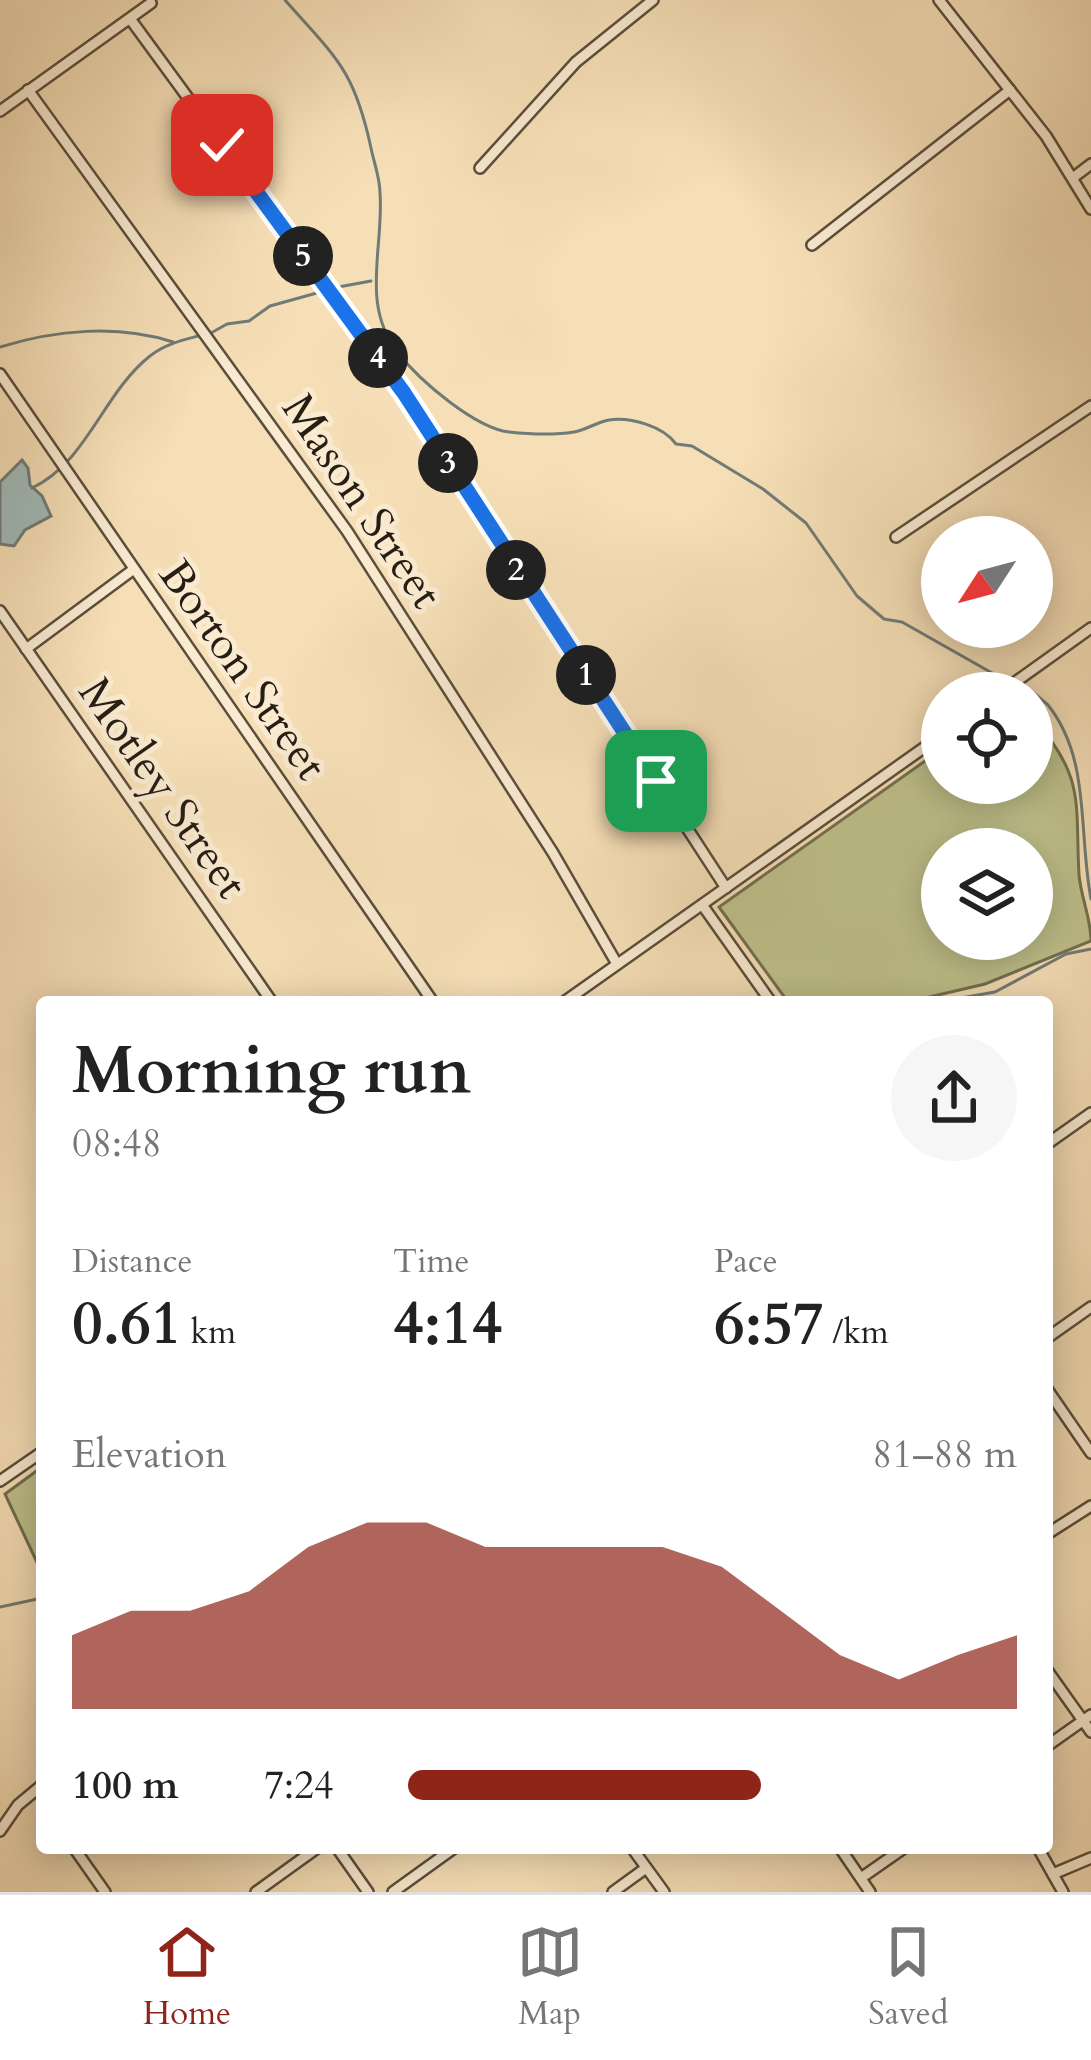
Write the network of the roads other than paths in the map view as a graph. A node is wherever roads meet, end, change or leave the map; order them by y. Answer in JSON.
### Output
{"nodes":[{"id":1,"x":653,"y":0,"type":"edge"},
{"id":2,"x":939,"y":0,"type":"edge"},
{"id":3,"x":151,"y":3,"type":"dead end"},
{"id":4,"x":131,"y":20,"type":"junction"},
{"id":5,"x":28,"y":90,"type":"junction"},
{"id":6,"x":1010,"y":91,"type":"junction"},
{"id":7,"x":0,"y":111,"type":"edge"},
{"id":8,"x":1091,"y":164,"type":"edge"},
{"id":9,"x":480,"y":167,"type":"dead end"},
{"id":10,"x":1074,"y":177,"type":"junction"},
{"id":11,"x":1091,"y":209,"type":"edge"},
{"id":12,"x":812,"y":245,"type":"dead end"},
{"id":13,"x":0,"y":374,"type":"edge"},
{"id":14,"x":1091,"y":406,"type":"edge"},
{"id":15,"x":896,"y":537,"type":"dead end"},
{"id":16,"x":134,"y":569,"type":"junction"},
{"id":17,"x":0,"y":611,"type":"edge"},
{"id":18,"x":1091,"y":628,"type":"edge"},
{"id":19,"x":26,"y":650,"type":"junction"},
{"id":20,"x":1029,"y":672,"type":"edge"},
{"id":21,"x":921,"y":750,"type":"edge"},
{"id":22,"x":726,"y":888,"type":"junction"},
{"id":23,"x":703,"y":907,"type":"junction"},
{"id":24,"x":617,"y":964,"type":"junction"},
{"id":25,"x":268,"y":996,"type":"edge"},
{"id":26,"x":429,"y":996,"type":"edge"},
{"id":27,"x":572,"y":996,"type":"edge"},
{"id":28,"x":768,"y":996,"type":"edge"},
{"id":29,"x":1091,"y":1115,"type":"edge"},
{"id":30,"x":1053,"y":1140,"type":"edge"},
{"id":31,"x":1091,"y":1307,"type":"edge"},
{"id":32,"x":1053,"y":1334,"type":"edge"},
{"id":33,"x":1053,"y":1398,"type":"edge"},
{"id":34,"x":1091,"y":1453,"type":"edge"},
{"id":35,"x":36,"y":1456,"type":"edge"},
{"id":36,"x":0,"y":1480,"type":"edge"},
{"id":37,"x":1091,"y":1506,"type":"edge"},
{"id":38,"x":1053,"y":1530,"type":"edge"},
{"id":39,"x":1053,"y":1677,"type":"edge"},
{"id":40,"x":1087,"y":1718,"type":"edge"},
{"id":41,"x":1091,"y":1732,"type":"edge"},
{"id":42,"x":1053,"y":1743,"type":"edge"},
{"id":43,"x":36,"y":1790,"type":"edge"},
{"id":44,"x":0,"y":1831,"type":"edge"},
{"id":45,"x":78,"y":1854,"type":"edge"},
{"id":46,"x":309,"y":1854,"type":"edge"},
{"id":47,"x":341,"y":1854,"type":"edge"},
{"id":48,"x":446,"y":1854,"type":"edge"},
{"id":49,"x":636,"y":1854,"type":"edge"},
{"id":50,"x":844,"y":1854,"type":"edge"},
{"id":51,"x":895,"y":1854,"type":"edge"},
{"id":52,"x":1041,"y":1854,"type":"edge"},
{"id":53,"x":1091,"y":1858,"type":"edge"},
{"id":54,"x":646,"y":1868,"type":"junction"},
{"id":55,"x":1053,"y":1874,"type":"junction"},
{"id":56,"x":861,"y":1878,"type":"junction"},
{"id":57,"x":105,"y":1892,"type":"edge"},
{"id":58,"x":256,"y":1892,"type":"edge"},
{"id":59,"x":368,"y":1892,"type":"edge"},
{"id":60,"x":393,"y":1892,"type":"edge"},
{"id":61,"x":613,"y":1892,"type":"edge"},
{"id":62,"x":664,"y":1892,"type":"edge"},
{"id":63,"x":870,"y":1892,"type":"edge"},
{"id":64,"x":1063,"y":1892,"type":"edge"}],
"edges":[{"from":1,"to":9,"type":"street"},
{"from":2,"to":6,"type":"street"},
{"from":3,"to":4,"type":"street"},
{"from":4,"to":5,"type":"street"},
{"from":4,"to":22,"type":"street"},
{"from":5,"to":7,"type":"street"},
{"from":5,"to":24,"type":"street","name":"Mason Street"},
{"from":6,"to":10,"type":"street"},
{"from":6,"to":12,"type":"street"},
{"from":8,"to":10,"type":"street"},
{"from":10,"to":11,"type":"street"},
{"from":13,"to":16,"type":"street","name":"Borton Street"},
{"from":14,"to":15,"type":"street"},
{"from":16,"to":19,"type":"street"},
{"from":16,"to":26,"type":"street","name":"Borton Street"},
{"from":17,"to":19,"type":"street","name":"Motley Street"},
{"from":18,"to":20,"type":"street"},
{"from":19,"to":25,"type":"street","name":"Motley Street"},
{"from":21,"to":22,"type":"street"},
{"from":22,"to":23,"type":"street"},
{"from":23,"to":24,"type":"street"},
{"from":23,"to":28,"type":"street"},
{"from":24,"to":27,"type":"street"},
{"from":29,"to":30,"type":"street"},
{"from":31,"to":32,"type":"street"},
{"from":33,"to":34,"type":"street"},
{"from":35,"to":36,"type":"street"},
{"from":37,"to":38,"type":"street"},
{"from":39,"to":40,"type":"street"},
{"from":40,"to":41,"type":"street"},
{"from":40,"to":42,"type":"street"},
{"from":43,"to":44,"type":"street"},
{"from":45,"to":57,"type":"street"},
{"from":46,"to":58,"type":"street"},
{"from":47,"to":59,"type":"street"},
{"from":48,"to":60,"type":"street"},
{"from":49,"to":54,"type":"street"},
{"from":50,"to":56,"type":"street"},
{"from":51,"to":56,"type":"street"},
{"from":52,"to":55,"type":"street"},
{"from":53,"to":55,"type":"street"},
{"from":54,"to":61,"type":"street"},
{"from":54,"to":62,"type":"street"},
{"from":55,"to":64,"type":"street"},
{"from":56,"to":63,"type":"street"}]}
